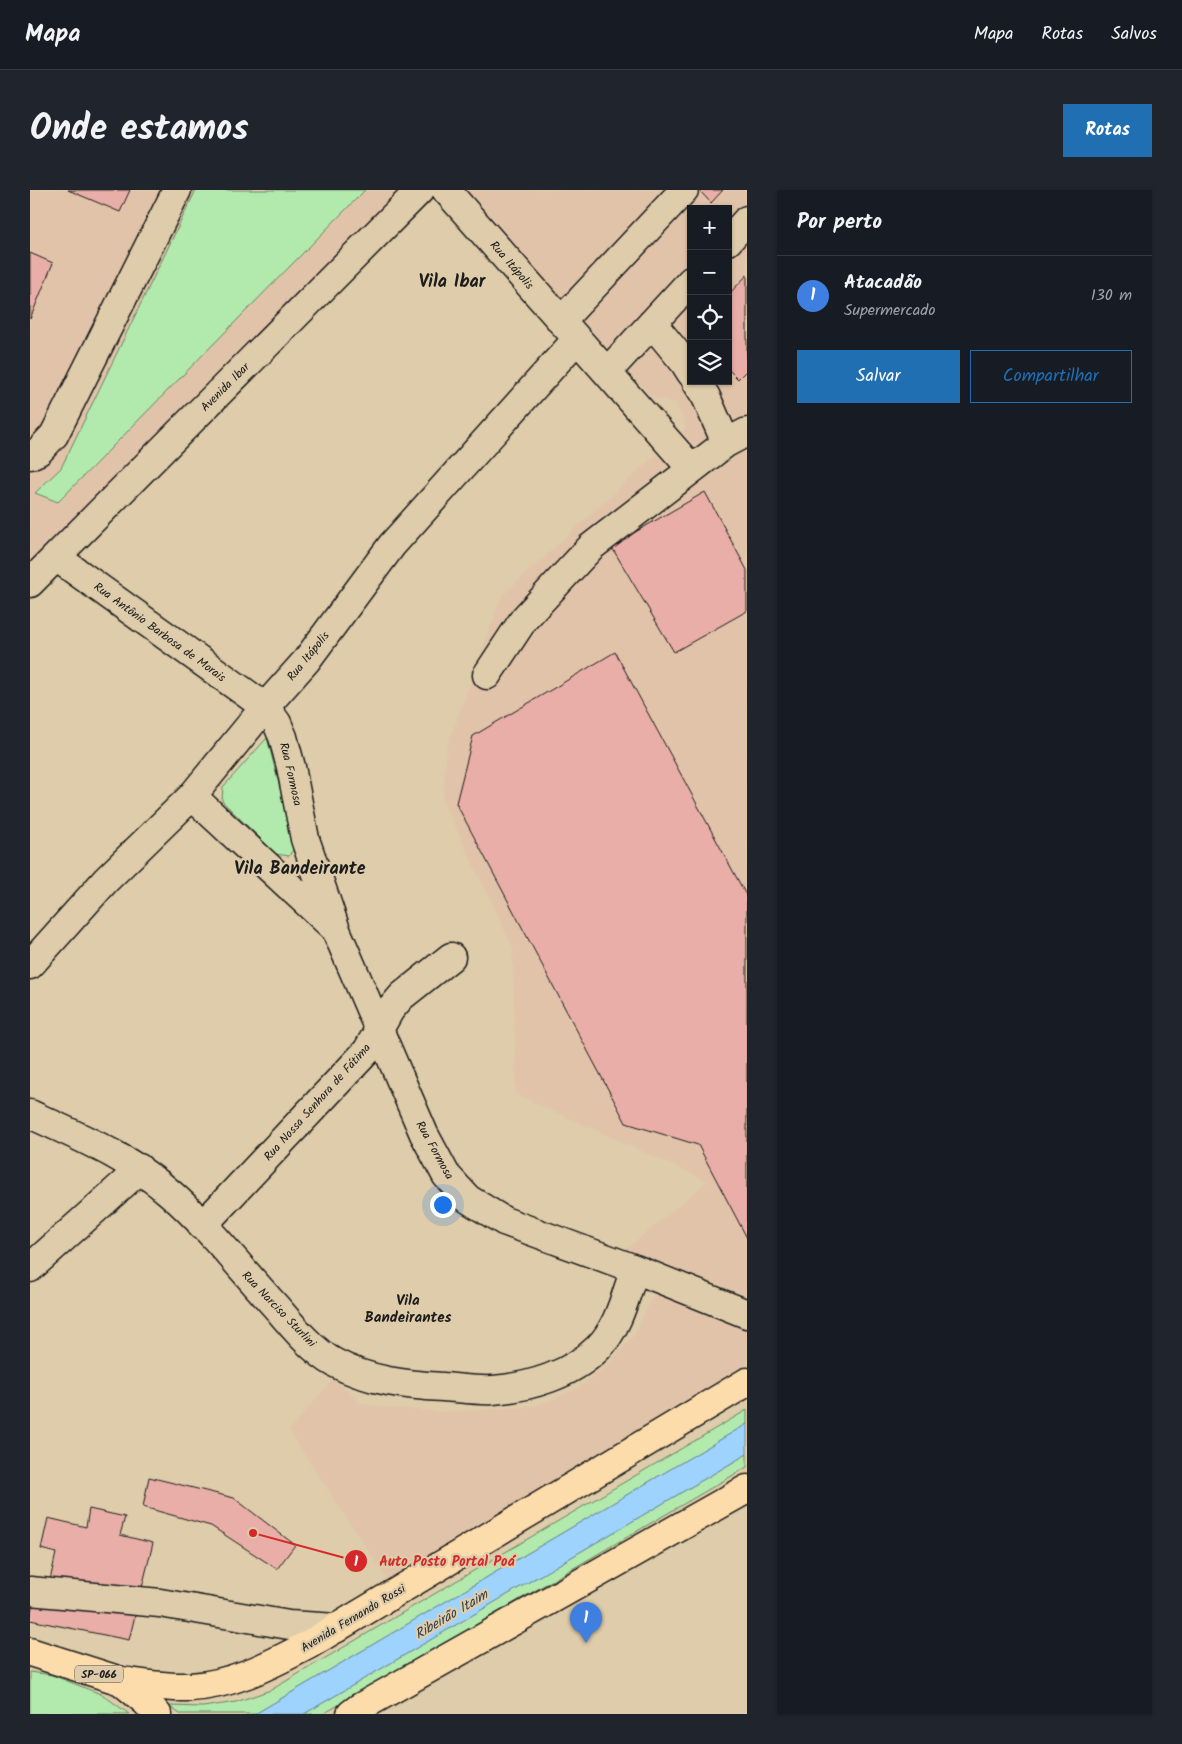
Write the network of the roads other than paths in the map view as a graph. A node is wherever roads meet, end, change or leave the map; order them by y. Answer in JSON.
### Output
{"nodes":[{"id":1,"x":177,"y":190,"type":"edge"},
{"id":2,"x":420,"y":190,"type":"edge"},
{"id":3,"x":446,"y":190,"type":"edge"},
{"id":4,"x":684,"y":190,"type":"edge"},
{"id":5,"x":747,"y":220,"type":"edge"},
{"id":6,"x":732,"y":237,"type":"edge"},
{"id":7,"x":687,"y":285,"type":"edge"},
{"id":8,"x":652,"y":323,"type":"junction"},
{"id":9,"x":569,"y":330,"type":"junction"},
{"id":10,"x":687,"y":367,"type":"edge"},
{"id":11,"x":608,"y":371,"type":"junction"},
{"id":12,"x":698,"y":385,"type":"edge"},
{"id":13,"x":737,"y":437,"type":"edge"},
{"id":14,"x":30,"y":455,"type":"edge"},
{"id":15,"x":692,"y":469,"type":"junction"},
{"id":16,"x":56,"y":557,"type":"junction"},
{"id":17,"x":30,"y":583,"type":"edge"},
{"id":18,"x":487,"y":675,"type":"dead end"},
{"id":19,"x":265,"y":707,"type":"junction"},
{"id":20,"x":192,"y":796,"type":"junction"},
{"id":21,"x":336,"y":930,"type":"junction"},
{"id":22,"x":451,"y":957,"type":"dead end"},
{"id":23,"x":30,"y":965,"type":"edge"},
{"id":24,"x":380,"y":1030,"type":"junction"},
{"id":25,"x":30,"y":1114,"type":"edge"},
{"id":26,"x":139,"y":1168,"type":"junction"},
{"id":27,"x":202,"y":1226,"type":"junction"},
{"id":28,"x":30,"y":1268,"type":"edge"},
{"id":29,"x":635,"y":1269,"type":"junction"},
{"id":30,"x":747,"y":1314,"type":"edge"},
{"id":31,"x":747,"y":1382,"type":"edge"},
{"id":32,"x":747,"y":1489,"type":"edge"},
{"id":33,"x":30,"y":1591,"type":"edge"},
{"id":34,"x":337,"y":1628,"type":"junction"},
{"id":35,"x":30,"y":1652,"type":"edge"},
{"id":36,"x":121,"y":1681,"type":"junction"},
{"id":37,"x":157,"y":1714,"type":"edge"},
{"id":38,"x":351,"y":1714,"type":"edge"}],
"edges":[{"from":1,"to":14,"type":"street"},
{"from":2,"to":16,"type":"street","name":"Avenida Ibar"},
{"from":3,"to":9,"type":"street","name":"Rua Itápolis"},
{"from":4,"to":9,"type":"street"},
{"from":5,"to":6,"type":"street"},
{"from":7,"to":8,"type":"street"},
{"from":8,"to":10,"type":"street"},
{"from":8,"to":11,"type":"street"},
{"from":9,"to":11,"type":"street","name":"Rua Itápolis"},
{"from":9,"to":19,"type":"street","name":"Rua Itápolis"},
{"from":11,"to":15,"type":"street","name":"Rua Itápolis"},
{"from":12,"to":13,"type":"street"},
{"from":13,"to":15,"type":"street"},
{"from":15,"to":18,"type":"street"},
{"from":16,"to":17,"type":"street","name":"Avenida Ibar"},
{"from":16,"to":19,"type":"street","name":"Rua Antônio Barbosa de Morais"},
{"from":19,"to":20,"type":"street","name":"Rua Itápolis"},
{"from":19,"to":21,"type":"street","name":"Rua Formosa"},
{"from":20,"to":21,"type":"street","name":"Rua Formosa"},
{"from":20,"to":23,"type":"street","name":"Rua Itápolis"},
{"from":21,"to":24,"type":"street","name":"Rua Formosa"},
{"from":22,"to":24,"type":"street","name":"Rua Nossa Senhora de Fátima"},
{"from":24,"to":27,"type":"street","name":"Rua Nossa Senhora de Fátima"},
{"from":24,"to":29,"type":"street","name":"Rua Formosa"},
{"from":25,"to":26,"type":"street","name":"Rua Narciso Sturlini"},
{"from":26,"to":27,"type":"street","name":"Rua Narciso Sturlini"},
{"from":26,"to":28,"type":"street"},
{"from":27,"to":29,"type":"street","name":"Rua Narciso Sturlini"},
{"from":29,"to":30,"type":"street","name":"Rua Formosa"},
{"from":31,"to":34,"type":"main road","name":"Avenida Fernando Rossi"},
{"from":32,"to":38,"type":"main road"},
{"from":33,"to":34,"type":"street"},
{"from":34,"to":36,"type":"main road","name":"Avenida Fernando Rossi"},
{"from":35,"to":36,"type":"main road","number":"SP-066"},
{"from":36,"to":37,"type":"main road","number":"SP-066"}]}
